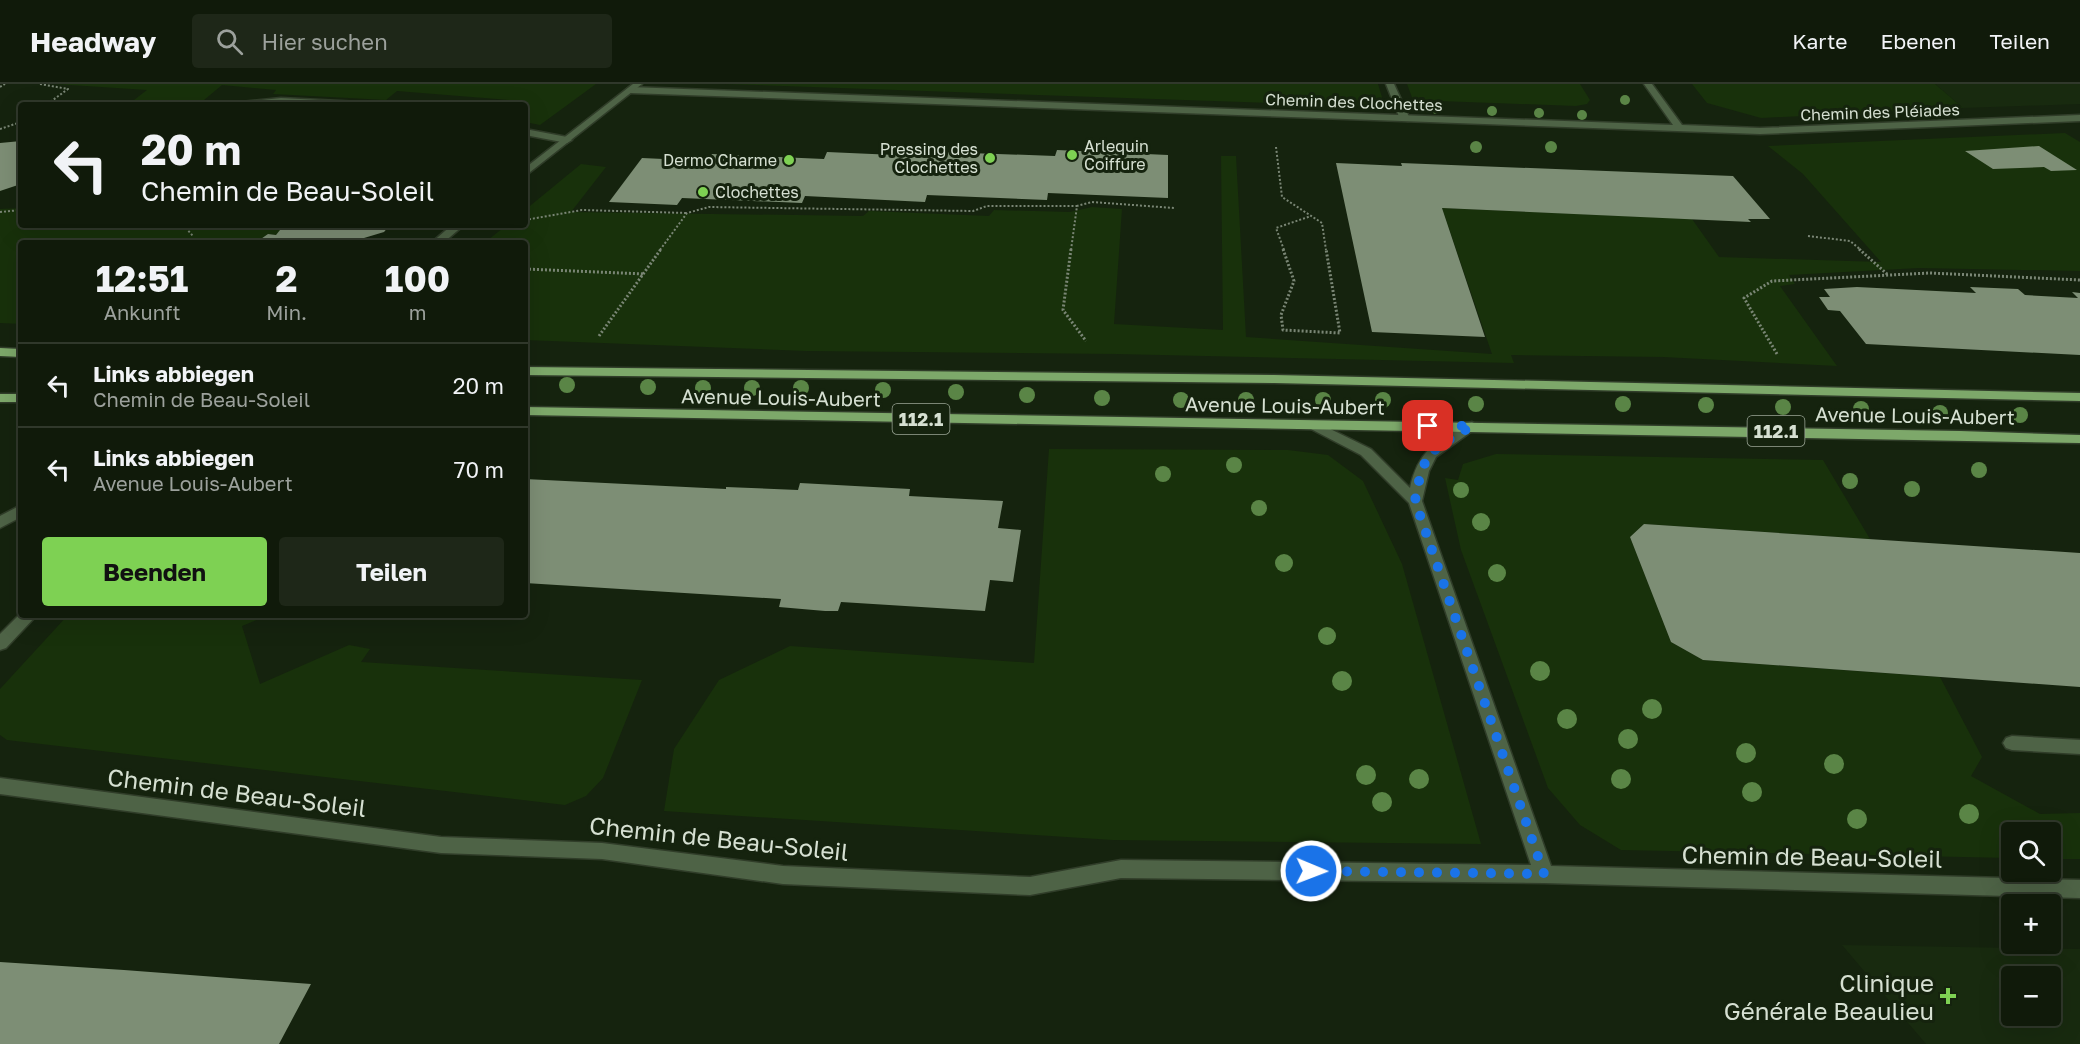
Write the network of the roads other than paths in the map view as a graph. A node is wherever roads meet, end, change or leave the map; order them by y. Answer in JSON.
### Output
{"nodes":[{"id":1,"x":1390,"y":84,"type":"edge"},
{"id":2,"x":1648,"y":84,"type":"edge"},
{"id":3,"x":634,"y":87,"type":"edge"},
{"id":4,"x":271,"y":102,"type":"edge"},
{"id":5,"x":301,"y":102,"type":"edge"},
{"id":6,"x":2080,"y":118,"type":"edge"},
{"id":7,"x":1405,"y":119,"type":"junction"},
{"id":8,"x":1680,"y":129,"type":"junction"},
{"id":9,"x":528,"y":133,"type":"edge"},
{"id":10,"x":567,"y":140,"type":"junction"},
{"id":11,"x":528,"y":171,"type":"edge"},
{"id":12,"x":455,"y":228,"type":"edge"},
{"id":13,"x":440,"y":240,"type":"edge"},
{"id":14,"x":0,"y":352,"type":"edge"},
{"id":15,"x":18,"y":353,"type":"edge"},
{"id":16,"x":528,"y":371,"type":"edge"},
{"id":17,"x":2080,"y":397,"type":"edge"},
{"id":18,"x":0,"y":398,"type":"edge"},
{"id":19,"x":18,"y":398,"type":"edge"},
{"id":20,"x":528,"y":411,"type":"edge"},
{"id":21,"x":1316,"y":426,"type":"junction"},
{"id":22,"x":1472,"y":426,"type":"junction"},
{"id":23,"x":2080,"y":439,"type":"edge"},
{"id":24,"x":1415,"y":501,"type":"junction"},
{"id":25,"x":18,"y":512,"type":"edge"},
{"id":26,"x":0,"y":523,"type":"edge"},
{"id":27,"x":26,"y":618,"type":"edge"},
{"id":28,"x":0,"y":644,"type":"edge"},
{"id":29,"x":2012,"y":742,"type":"dead end"},
{"id":30,"x":2080,"y":747,"type":"edge"},
{"id":31,"x":0,"y":786,"type":"edge"},
{"id":32,"x":1544,"y":874,"type":"junction"},
{"id":33,"x":2080,"y":889,"type":"edge"}],
"edges":[{"from":1,"to":7,"type":"street"},
{"from":2,"to":8,"type":"street"},
{"from":3,"to":7,"type":"street","name":"Chemin des Clochettes"},
{"from":3,"to":10,"type":"street"},
{"from":4,"to":5,"type":"street"},
{"from":6,"to":8,"type":"street","name":"Chemin des Pléiades"},
{"from":7,"to":8,"type":"street","name":"Chemin des Clochettes"},
{"from":9,"to":10,"type":"street"},
{"from":10,"to":11,"type":"street"},
{"from":12,"to":13,"type":"street"},
{"from":14,"to":15,"type":"main road"},
{"from":16,"to":17,"type":"main road","name":"Avenue Louis-Aubert","number":"112.1"},
{"from":18,"to":19,"type":"main road"},
{"from":20,"to":21,"type":"main road","name":"Avenue Louis-Aubert","number":"112.1"},
{"from":21,"to":22,"type":"main road","name":"Avenue Louis-Aubert","number":"112.1"},
{"from":21,"to":24,"type":"street"},
{"from":22,"to":23,"type":"main road","name":"Avenue Louis-Aubert","number":"112.1"},
{"from":22,"to":24,"type":"street"},
{"from":24,"to":32,"type":"street"},
{"from":25,"to":26,"type":"street"},
{"from":27,"to":28,"type":"street"},
{"from":29,"to":30,"type":"street"},
{"from":31,"to":32,"type":"street","name":"Chemin de Beau-Soleil"},
{"from":32,"to":33,"type":"street","name":"Chemin de Beau-Soleil"}]}
